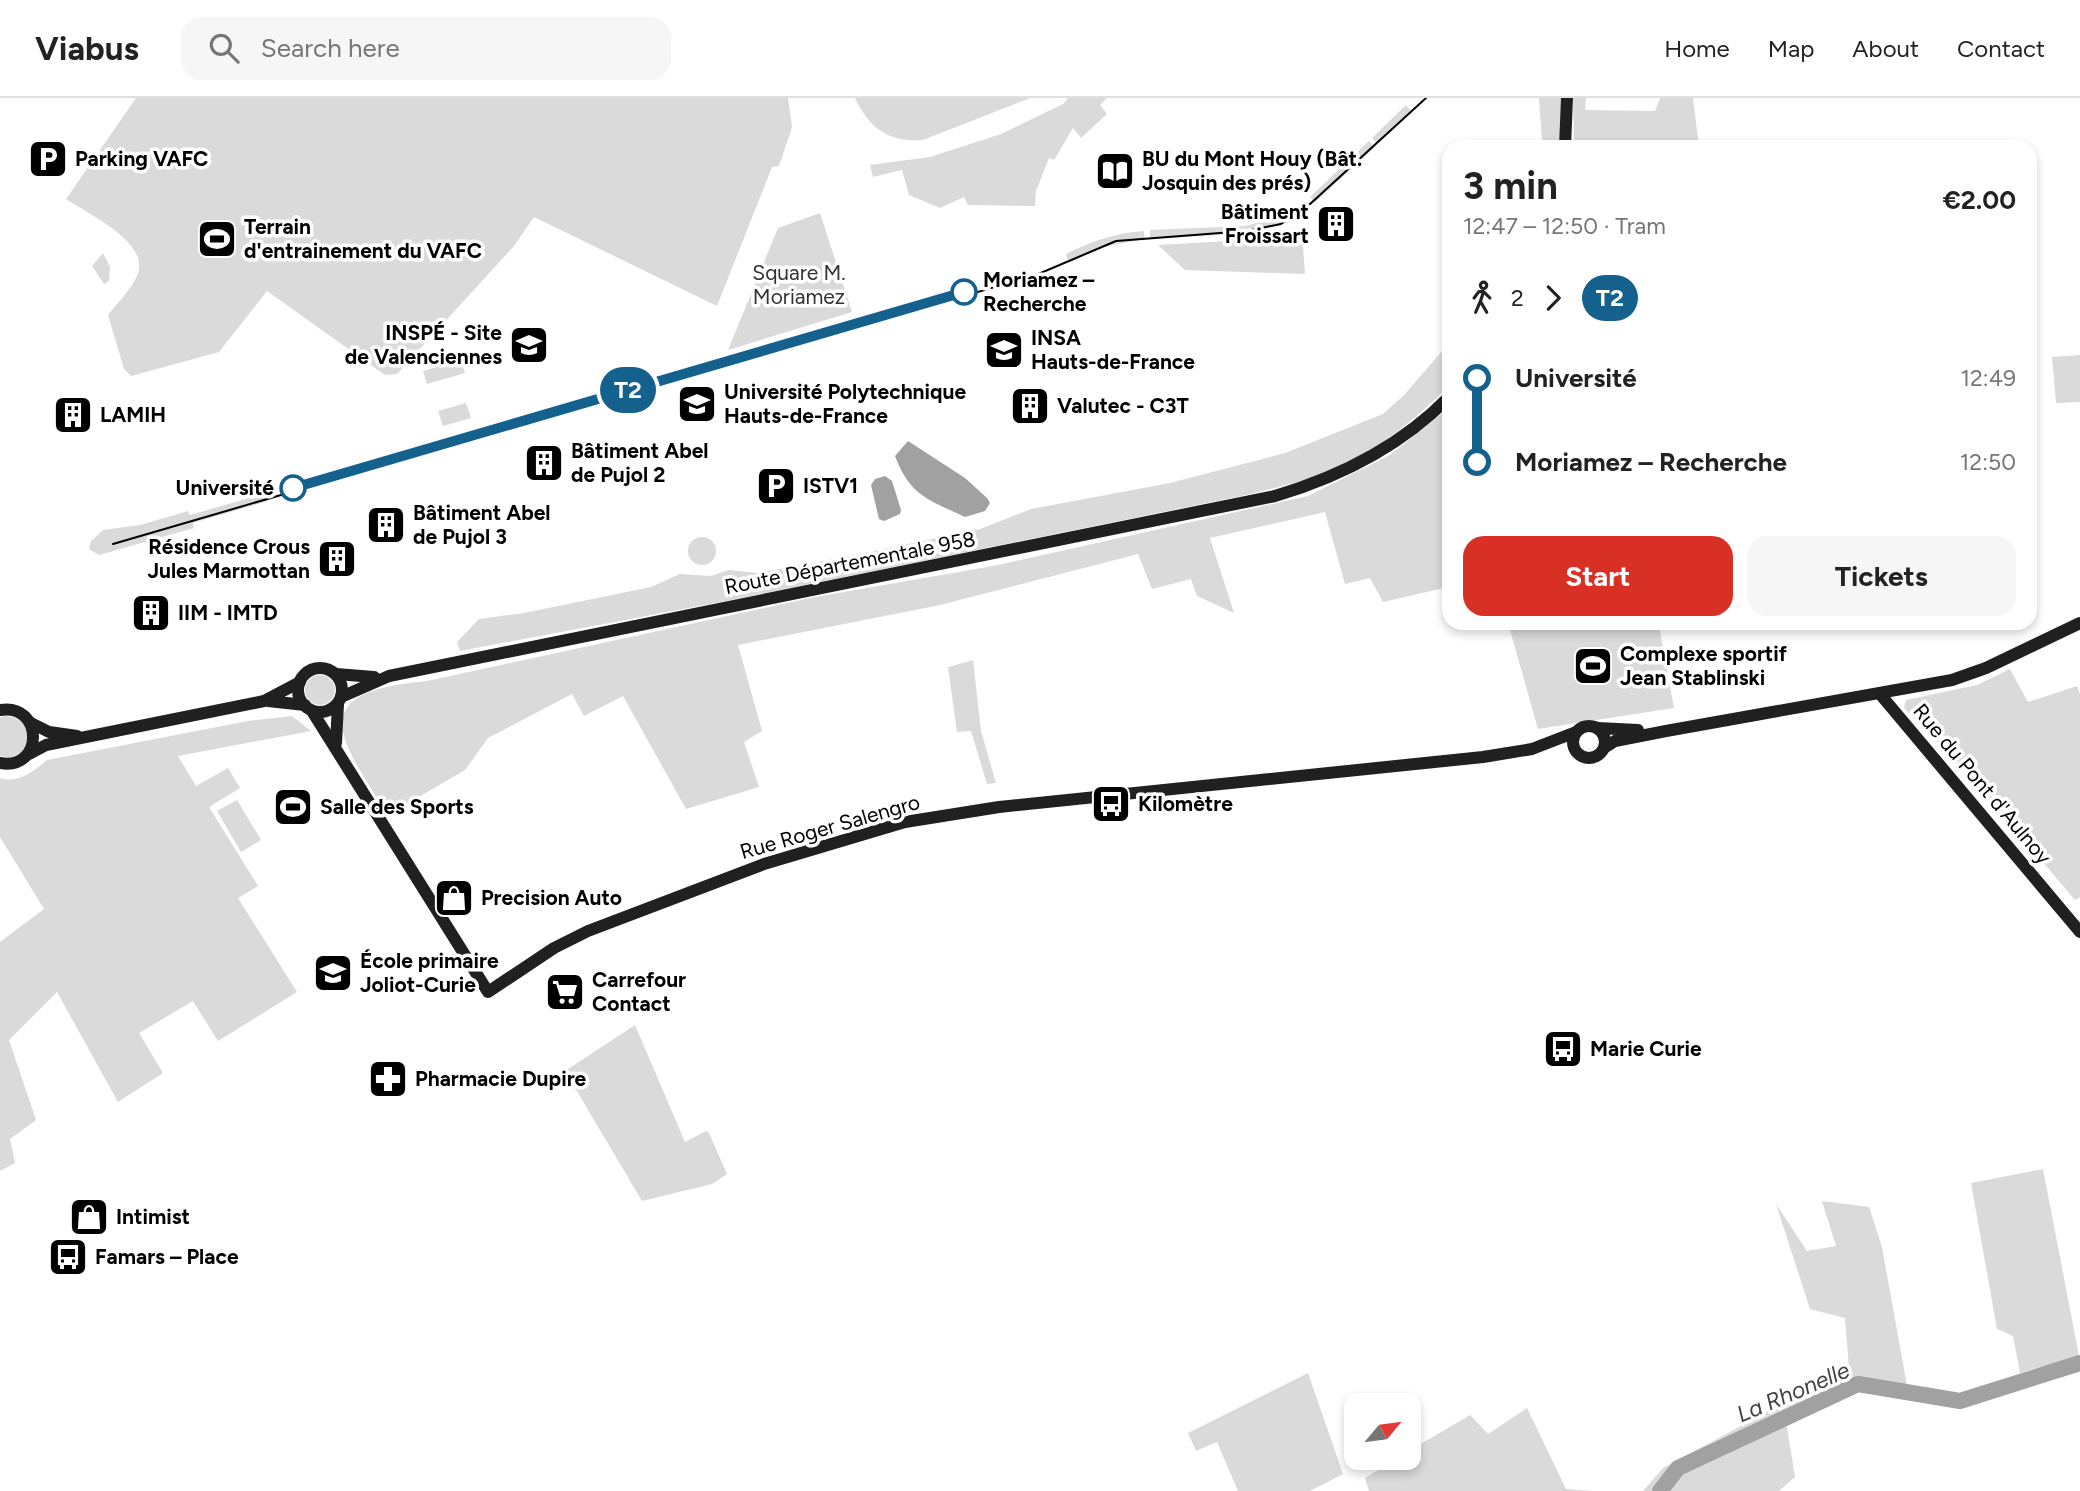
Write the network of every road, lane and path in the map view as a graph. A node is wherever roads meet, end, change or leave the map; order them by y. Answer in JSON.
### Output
{"nodes":[{"id":1,"x":1566,"y":98,"type":"edge"},
{"id":2,"x":1566,"y":140,"type":"edge"},
{"id":3,"x":1442,"y":403,"type":"edge"},
{"id":4,"x":2080,"y":623,"type":"edge"},
{"id":5,"x":336,"y":674,"type":"junction"},
{"id":6,"x":389,"y":676,"type":"junction"},
{"id":7,"x":300,"y":682,"type":"junction"},
{"id":8,"x":1880,"y":694,"type":"junction"},
{"id":9,"x":264,"y":701,"type":"junction"},
{"id":10,"x":339,"y":701,"type":"junction"},
{"id":11,"x":308,"y":708,"type":"junction"},
{"id":12,"x":0,"y":710,"type":"edge"},
{"id":13,"x":31,"y":723,"type":"junction"},
{"id":14,"x":1596,"y":728,"type":"junction"},
{"id":15,"x":1667,"y":731,"type":"junction"},
{"id":16,"x":1576,"y":732,"type":"junction"},
{"id":17,"x":88,"y":737,"type":"junction"},
{"id":18,"x":1604,"y":748,"type":"junction"},
{"id":19,"x":337,"y":750,"type":"junction"},
{"id":20,"x":1522,"y":751,"type":"junction"},
{"id":21,"x":1575,"y":752,"type":"junction"},
{"id":22,"x":29,"y":754,"type":"junction"},
{"id":23,"x":0,"y":763,"type":"edge"},
{"id":24,"x":2080,"y":932,"type":"edge"}],
"edges":[{"from":1,"to":2,"type":"street"},
{"from":3,"to":6,"type":"street","name":"Route Départementale 958"},
{"from":4,"to":8,"type":"street"},
{"from":5,"to":6,"type":"street","name":"Route Départementale 958"},
{"from":5,"to":7,"type":"street"},
{"from":5,"to":10,"type":"street"},
{"from":6,"to":10,"type":"street","name":"Route Départementale 958"},
{"from":7,"to":9,"type":"street"},
{"from":7,"to":11,"type":"street"},
{"from":8,"to":15,"type":"street"},
{"from":8,"to":24,"type":"street","name":"Rue du Pont d'Aulnoy"},
{"from":9,"to":11,"type":"street"},
{"from":9,"to":17,"type":"street"},
{"from":10,"to":11,"type":"street"},
{"from":10,"to":19,"type":"street"},
{"from":11,"to":19,"type":"street"},
{"from":12,"to":13,"type":"street"},
{"from":13,"to":17,"type":"street"},
{"from":13,"to":22,"type":"street"},
{"from":14,"to":15,"type":"street"},
{"from":14,"to":16,"type":"street"},
{"from":14,"to":18,"type":"street"},
{"from":15,"to":18,"type":"street"},
{"from":16,"to":20,"type":"street"},
{"from":16,"to":21,"type":"street"},
{"from":17,"to":22,"type":"street"},
{"from":18,"to":21,"type":"street"},
{"from":19,"to":20,"type":"street","name":"Rue Roger Salengro"},
{"from":20,"to":21,"type":"street"},
{"from":22,"to":23,"type":"street"}]}
